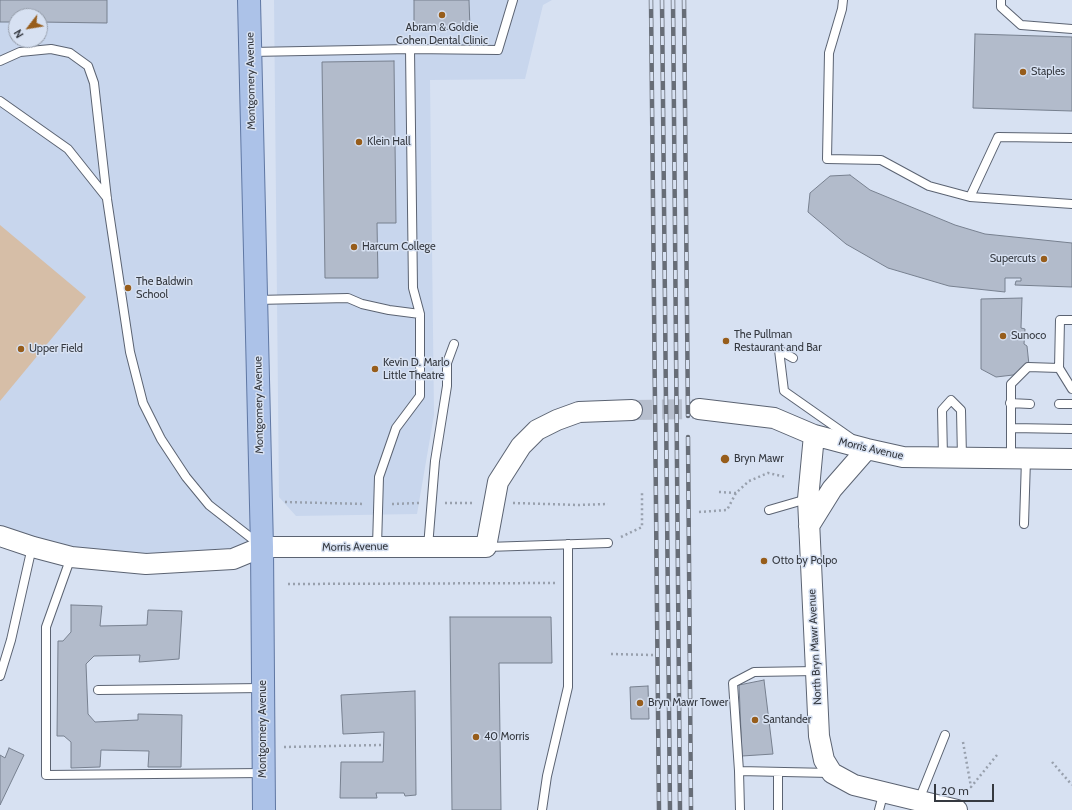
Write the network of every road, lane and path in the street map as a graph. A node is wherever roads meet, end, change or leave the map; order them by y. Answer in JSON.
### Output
{"nodes":[{"id":1,"x":249,"y":0,"type":"edge"},
{"id":2,"x":513,"y":0,"type":"edge"},
{"id":3,"x":843,"y":0,"type":"edge"},
{"id":4,"x":1001,"y":3,"type":"edge"},
{"id":5,"x":1072,"y":29,"type":"edge"},
{"id":6,"x":410,"y":49,"type":"junction"},
{"id":7,"x":250,"y":52,"type":"junction"},
{"id":8,"x":0,"y":60,"type":"edge"},
{"id":9,"x":0,"y":102,"type":"edge"},
{"id":10,"x":1072,"y":138,"type":"edge"},
{"id":11,"x":970,"y":197,"type":"junction"},
{"id":12,"x":107,"y":199,"type":"junction"},
{"id":13,"x":1072,"y":204,"type":"edge"},
{"id":14,"x":256,"y":300,"type":"junction"},
{"id":15,"x":420,"y":314,"type":"junction"},
{"id":16,"x":1072,"y":320,"type":"edge"},
{"id":17,"x":454,"y":344,"type":"dead end"},
{"id":18,"x":793,"y":358,"type":"dead end"},
{"id":19,"x":1059,"y":368,"type":"junction"},
{"id":20,"x":1072,"y":389,"type":"edge"},
{"id":21,"x":1010,"y":403,"type":"junction"},
{"id":22,"x":1030,"y":404,"type":"dead end"},
{"id":23,"x":1059,"y":404,"type":"dead end"},
{"id":24,"x":1072,"y":404,"type":"edge"},
{"id":25,"x":700,"y":409,"type":"tunnel mouth"},
{"id":26,"x":632,"y":410,"type":"tunnel mouth"},
{"id":27,"x":1011,"y":428,"type":"junction"},
{"id":28,"x":1072,"y":429,"type":"edge"},
{"id":29,"x":814,"y":435,"type":"junction"},
{"id":30,"x":867,"y":449,"type":"junction"},
{"id":31,"x":952,"y":457,"type":"junction"},
{"id":32,"x":1018,"y":458,"type":"junction"},
{"id":33,"x":1072,"y":459,"type":"edge"},
{"id":34,"x":786,"y":477,"type":"dead end"},
{"id":35,"x":719,"y":492,"type":"dead end"},
{"id":36,"x":642,"y":493,"type":"dead end"},
{"id":37,"x":736,"y":493,"type":"junction"},
{"id":38,"x":808,"y":499,"type":"junction"},
{"id":39,"x":608,"y":504,"type":"dead end"},
{"id":40,"x":579,"y":505,"type":"dead end"},
{"id":41,"x":770,"y":510,"type":"dead end"},
{"id":42,"x":699,"y":512,"type":"dead end"},
{"id":43,"x":1024,"y":524,"type":"dead end"},
{"id":44,"x":809,"y":526,"type":"junction"},
{"id":45,"x":0,"y":536,"type":"edge"},
{"id":46,"x":608,"y":543,"type":"joint"},
{"id":47,"x":568,"y":544,"type":"junction"},
{"id":48,"x":33,"y":547,"type":"junction"},
{"id":49,"x":262,"y":547,"type":"junction"},
{"id":50,"x":377,"y":547,"type":"junction"},
{"id":51,"x":428,"y":547,"type":"junction"},
{"id":52,"x":486,"y":547,"type":"junction"},
{"id":53,"x":71,"y":556,"type":"junction"},
{"id":54,"x":568,"y":583,"type":"junction"},
{"id":55,"x":288,"y":584,"type":"dead end"},
{"id":56,"x":611,"y":654,"type":"dead end"},
{"id":57,"x":653,"y":655,"type":"dead end"},
{"id":58,"x":816,"y":671,"type":"junction"},
{"id":59,"x":0,"y":676,"type":"edge"},
{"id":60,"x":263,"y":688,"type":"junction"},
{"id":61,"x":98,"y":690,"type":"dead end"},
{"id":62,"x":945,"y":735,"type":"dead end"},
{"id":63,"x":963,"y":742,"type":"dead end"},
{"id":64,"x":381,"y":745,"type":"dead end"},
{"id":65,"x":264,"y":748,"type":"junction"},
{"id":66,"x":997,"y":755,"type":"dead end"},
{"id":67,"x":1052,"y":762,"type":"dead end"},
{"id":68,"x":739,"y":771,"type":"junction"},
{"id":69,"x":778,"y":772,"type":"junction"},
{"id":70,"x":264,"y":773,"type":"junction"},
{"id":71,"x":832,"y":773,"type":"junction"},
{"id":72,"x":1072,"y":785,"type":"edge"},
{"id":73,"x":919,"y":800,"type":"junction"},
{"id":74,"x":881,"y":801,"type":"edge"},
{"id":75,"x":264,"y":810,"type":"edge"},
{"id":76,"x":542,"y":810,"type":"edge"},
{"id":77,"x":740,"y":810,"type":"edge"},
{"id":78,"x":778,"y":810,"type":"edge"},
{"id":79,"x":957,"y":810,"type":"edge"}],
"edges":[{"from":1,"to":7,"type":"main road","name":"Montgomery Avenue"},
{"from":2,"to":6,"type":"lane"},
{"from":3,"to":11,"type":"lane"},
{"from":4,"to":5,"type":"lane"},
{"from":6,"to":7,"type":"lane"},
{"from":6,"to":15,"type":"lane"},
{"from":7,"to":14,"type":"main road","name":"Montgomery Avenue"},
{"from":8,"to":12,"type":"lane"},
{"from":9,"to":12,"type":"lane"},
{"from":10,"to":11,"type":"lane"},
{"from":11,"to":13,"type":"lane"},
{"from":12,"to":49,"type":"lane"},
{"from":14,"to":15,"type":"lane"},
{"from":14,"to":49,"type":"main road","name":"Montgomery Avenue"},
{"from":15,"to":50,"type":"lane"},
{"from":16,"to":19,"type":"lane"},
{"from":17,"to":51,"type":"lane"},
{"from":18,"to":30,"type":"lane"},
{"from":19,"to":20,"type":"lane"},
{"from":19,"to":21,"type":"lane"},
{"from":21,"to":22,"type":"lane"},
{"from":21,"to":27,"type":"lane"},
{"from":23,"to":24,"type":"lane"},
{"from":25,"to":29,"type":"street","name":"Morris Avenue"},
{"from":26,"to":52,"type":"street"},
{"from":27,"to":28,"type":"lane"},
{"from":27,"to":32,"type":"lane"},
{"from":29,"to":30,"type":"street","name":"Morris Avenue"},
{"from":29,"to":38,"type":"street","name":"North Bryn Mawr Avenue"},
{"from":30,"to":31,"type":"street","name":"Morris Avenue"},
{"from":30,"to":44,"type":"street"},
{"from":31,"to":31,"type":"lane"},
{"from":31,"to":32,"type":"street","name":"Morris Avenue"},
{"from":32,"to":33,"type":"street","name":"Morris Avenue"},
{"from":32,"to":43,"type":"lane"},
{"from":34,"to":37,"type":"path"},
{"from":35,"to":37,"type":"path"},
{"from":36,"to":46,"type":"path"},
{"from":37,"to":42,"type":"path"},
{"from":38,"to":41,"type":"lane"},
{"from":38,"to":44,"type":"street","name":"North Bryn Mawr Avenue"},
{"from":39,"to":40,"type":"path"},
{"from":44,"to":58,"type":"street","name":"North Bryn Mawr Avenue"},
{"from":45,"to":48,"type":"street","name":"Morris Avenue"},
{"from":46,"to":47,"type":"lane"},
{"from":47,"to":52,"type":"lane"},
{"from":47,"to":54,"type":"lane"},
{"from":48,"to":53,"type":"street","name":"Morris Avenue"},
{"from":48,"to":59,"type":"lane"},
{"from":49,"to":50,"type":"street","name":"Morris Avenue"},
{"from":49,"to":53,"type":"street","name":"Morris Avenue"},
{"from":49,"to":60,"type":"main road","name":"Montgomery Avenue"},
{"from":50,"to":51,"type":"street","name":"Morris Avenue"},
{"from":51,"to":52,"type":"street","name":"Morris Avenue"},
{"from":53,"to":70,"type":"lane"},
{"from":54,"to":55,"type":"path"},
{"from":54,"to":76,"type":"lane"},
{"from":56,"to":57,"type":"path"},
{"from":58,"to":68,"type":"lane"},
{"from":58,"to":71,"type":"street","name":"North Bryn Mawr Avenue"},
{"from":60,"to":61,"type":"lane"},
{"from":60,"to":65,"type":"main road","name":"Montgomery Avenue"},
{"from":62,"to":73,"type":"lane"},
{"from":63,"to":66,"type":"path"},
{"from":64,"to":65,"type":"path"},
{"from":65,"to":70,"type":"main road","name":"Montgomery Avenue"},
{"from":67,"to":72,"type":"path"},
{"from":68,"to":69,"type":"lane"},
{"from":68,"to":77,"type":"lane"},
{"from":69,"to":71,"type":"lane"},
{"from":69,"to":78,"type":"lane"},
{"from":70,"to":75,"type":"main road","name":"Montgomery Avenue"},
{"from":71,"to":74,"type":"street"},
{"from":73,"to":74,"type":"street"},
{"from":73,"to":79,"type":"street"}]}
